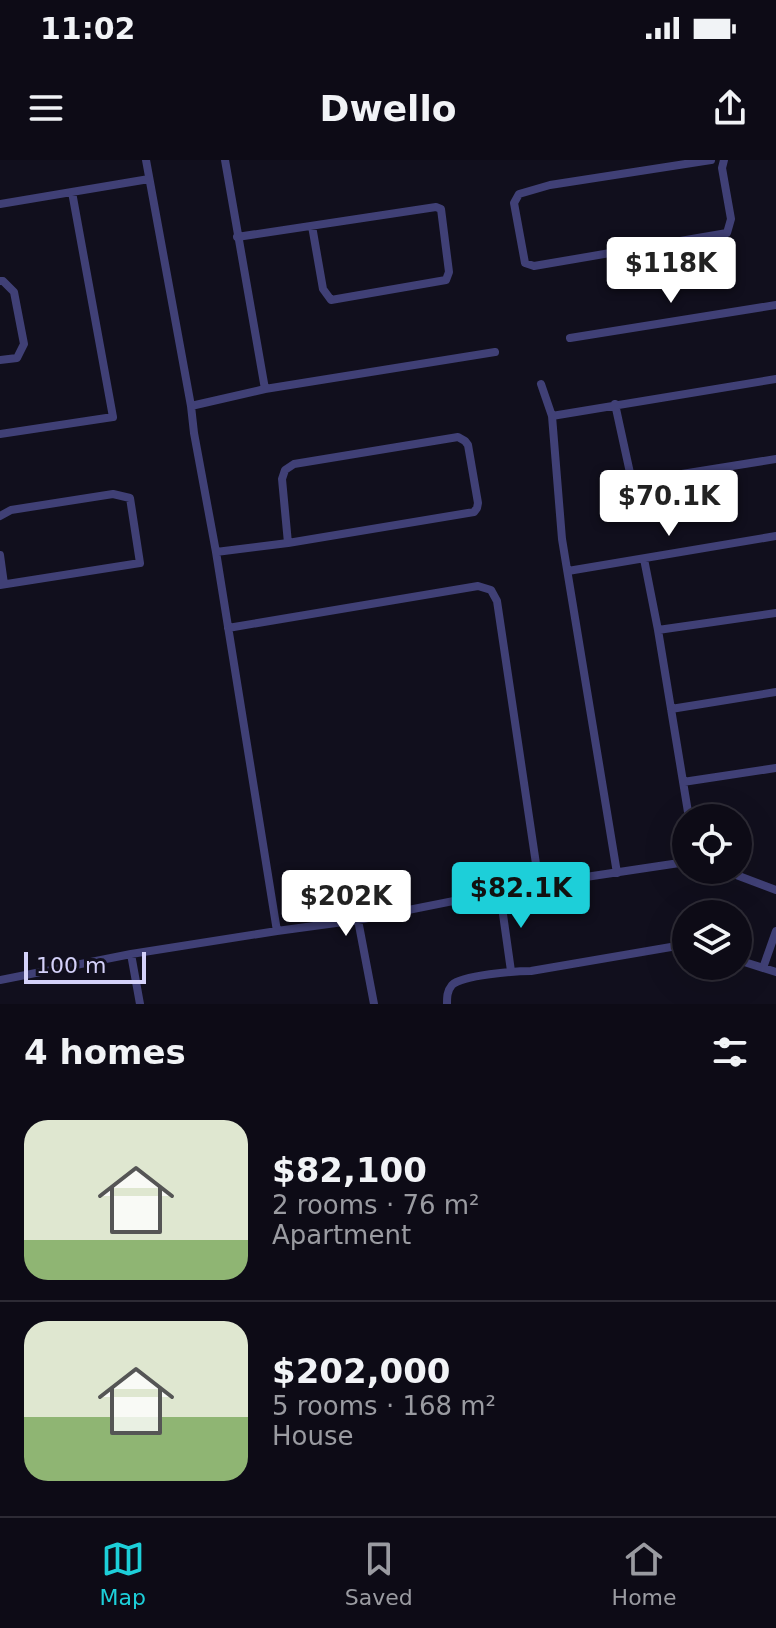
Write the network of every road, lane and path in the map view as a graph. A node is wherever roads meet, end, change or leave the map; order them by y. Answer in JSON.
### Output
{"nodes":[{"id":1,"x":146,"y":160,"type":"edge"},
{"id":2,"x":225,"y":160,"type":"edge"},
{"id":3,"x":711,"y":160,"type":"edge"},
{"id":4,"x":724,"y":160,"type":"edge"},
{"id":5,"x":149,"y":179,"type":"junction"},
{"id":6,"x":72,"y":192,"type":"junction"},
{"id":7,"x":0,"y":204,"type":"edge"},
{"id":8,"x":312,"y":226,"type":"junction"},
{"id":9,"x":237,"y":237,"type":"junction"},
{"id":10,"x":0,"y":281,"type":"edge"},
{"id":11,"x":776,"y":305,"type":"edge"},
{"id":12,"x":570,"y":338,"type":"dead end"},
{"id":13,"x":495,"y":352,"type":"dead end"},
{"id":14,"x":0,"y":360,"type":"edge"},
{"id":15,"x":776,"y":379,"type":"edge"},
{"id":16,"x":541,"y":384,"type":"dead end"},
{"id":17,"x":265,"y":389,"type":"junction"},
{"id":18,"x":615,"y":404,"type":"junction"},
{"id":19,"x":191,"y":406,"type":"junction"},
{"id":20,"x":552,"y":416,"type":"junction"},
{"id":21,"x":0,"y":434,"type":"edge"},
{"id":22,"x":776,"y":459,"type":"edge"},
{"id":23,"x":0,"y":516,"type":"edge"},
{"id":24,"x":776,"y":536,"type":"edge"},
{"id":25,"x":288,"y":543,"type":"junction"},
{"id":26,"x":216,"y":552,"type":"junction"},
{"id":27,"x":0,"y":555,"type":"edge"},
{"id":28,"x":644,"y":559,"type":"junction"},
{"id":29,"x":568,"y":571,"type":"junction"},
{"id":30,"x":2,"y":585,"type":"edge"},
{"id":31,"x":776,"y":613,"type":"edge"},
{"id":32,"x":228,"y":628,"type":"junction"},
{"id":33,"x":658,"y":630,"type":"junction"},
{"id":34,"x":776,"y":692,"type":"edge"},
{"id":35,"x":671,"y":709,"type":"junction"},
{"id":36,"x":776,"y":768,"type":"edge"},
{"id":37,"x":683,"y":782,"type":"junction"},
{"id":38,"x":687,"y":804,"type":"edge"},
{"id":39,"x":672,"y":864,"type":"edge"},
{"id":40,"x":617,"y":873,"type":"junction"},
{"id":41,"x":752,"y":881,"type":"edge"},
{"id":42,"x":539,"y":884,"type":"junction"},
{"id":43,"x":776,"y":890,"type":"edge"},
{"id":44,"x":500,"y":893,"type":"junction"},
{"id":45,"x":358,"y":920,"type":"junction"},
{"id":46,"x":277,"y":931,"type":"junction"},
{"id":47,"x":776,"y":931,"type":"edge"},
{"id":48,"x":672,"y":947,"type":"edge"},
{"id":49,"x":131,"y":954,"type":"junction"},
{"id":50,"x":752,"y":964,"type":"edge"},
{"id":51,"x":763,"y":968,"type":"junction"},
{"id":52,"x":511,"y":971,"type":"junction"},
{"id":53,"x":776,"y":972,"type":"edge"},
{"id":54,"x":0,"y":980,"type":"edge"},
{"id":55,"x":140,"y":1004,"type":"edge"},
{"id":56,"x":374,"y":1004,"type":"edge"},
{"id":57,"x":447,"y":1004,"type":"edge"}],
"edges":[{"from":1,"to":5,"type":"street"},
{"from":2,"to":9,"type":"street"},
{"from":3,"to":4,"type":"street"},
{"from":5,"to":6,"type":"street"},
{"from":5,"to":19,"type":"street"},
{"from":6,"to":7,"type":"street"},
{"from":6,"to":21,"type":"street"},
{"from":8,"to":8,"type":"street"},
{"from":8,"to":9,"type":"street"},
{"from":9,"to":17,"type":"street"},
{"from":10,"to":14,"type":"street"},
{"from":11,"to":12,"type":"street"},
{"from":13,"to":17,"type":"street"},
{"from":15,"to":18,"type":"street"},
{"from":16,"to":20,"type":"street"},
{"from":17,"to":19,"type":"street"},
{"from":18,"to":20,"type":"street"},
{"from":18,"to":22,"type":"street"},
{"from":19,"to":26,"type":"street"},
{"from":20,"to":29,"type":"street"},
{"from":23,"to":30,"type":"street"},
{"from":24,"to":28,"type":"street"},
{"from":25,"to":25,"type":"street"},
{"from":25,"to":26,"type":"street"},
{"from":26,"to":32,"type":"street"},
{"from":27,"to":30,"type":"street"},
{"from":28,"to":29,"type":"street"},
{"from":28,"to":33,"type":"street"},
{"from":29,"to":40,"type":"street"},
{"from":31,"to":33,"type":"street"},
{"from":32,"to":42,"type":"street"},
{"from":32,"to":46,"type":"street"},
{"from":33,"to":35,"type":"street"},
{"from":34,"to":35,"type":"street"},
{"from":35,"to":37,"type":"street"},
{"from":36,"to":37,"type":"street"},
{"from":37,"to":38,"type":"street"},
{"from":39,"to":40,"type":"street"},
{"from":40,"to":42,"type":"street"},
{"from":41,"to":43,"type":"street"},
{"from":42,"to":44,"type":"street"},
{"from":44,"to":45,"type":"street"},
{"from":44,"to":52,"type":"street"},
{"from":45,"to":46,"type":"street"},
{"from":45,"to":56,"type":"street"},
{"from":46,"to":49,"type":"street"},
{"from":47,"to":51,"type":"street"},
{"from":48,"to":52,"type":"street"},
{"from":49,"to":54,"type":"street"},
{"from":49,"to":55,"type":"street"},
{"from":50,"to":51,"type":"street"},
{"from":51,"to":53,"type":"street"},
{"from":52,"to":57,"type":"street"}]}
